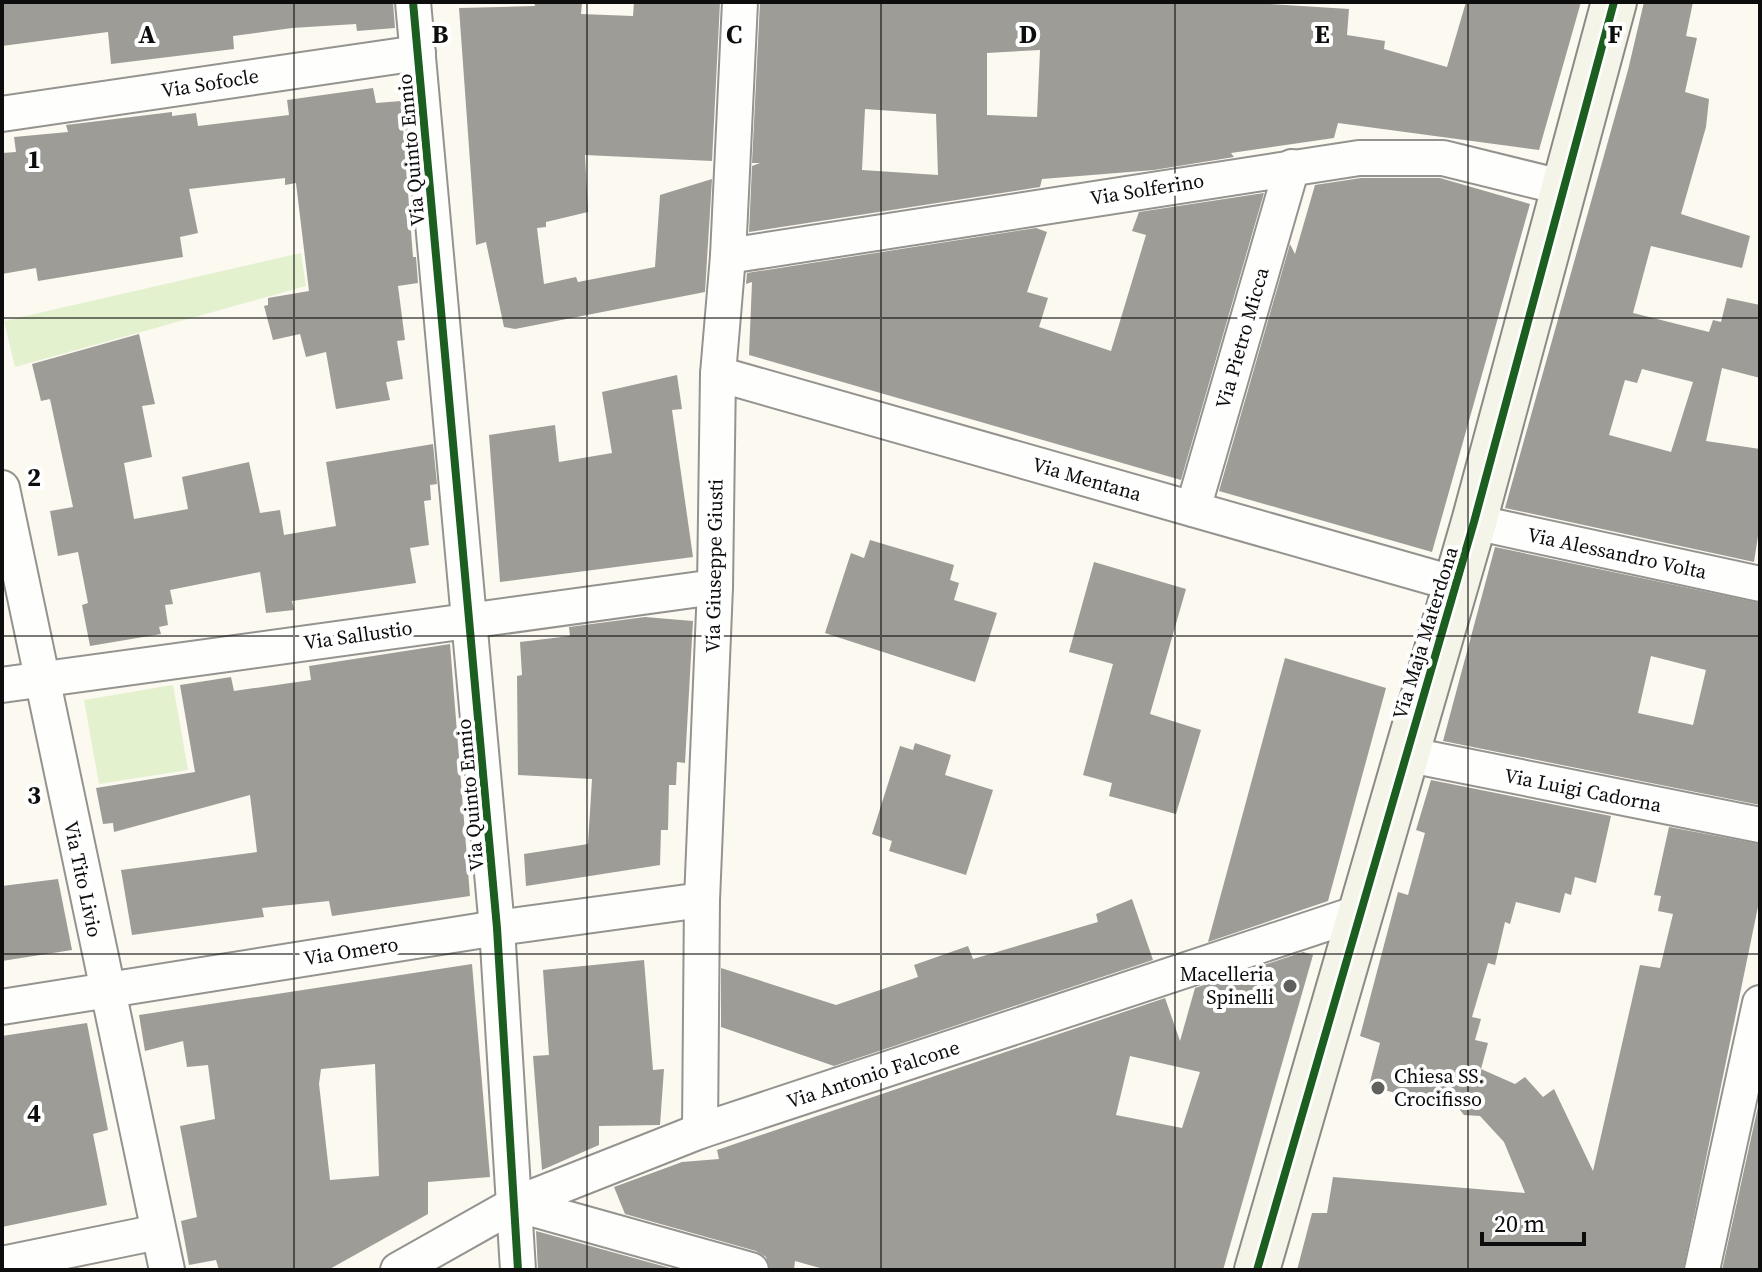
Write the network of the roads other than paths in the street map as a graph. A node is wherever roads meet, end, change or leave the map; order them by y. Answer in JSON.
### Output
{"nodes":[{"id":1,"x":413,"y":2,"type":"edge"},
{"id":2,"x":740,"y":2,"type":"edge"},
{"id":3,"x":1614,"y":2,"type":"edge"},
{"id":4,"x":418,"y":53,"type":"junction"},
{"id":5,"x":2,"y":114,"type":"edge"},
{"id":6,"x":1292,"y":167,"type":"junction"},
{"id":7,"x":1565,"y":188,"type":"junction"},
{"id":8,"x":728,"y":256,"type":"junction"},
{"id":9,"x":718,"y":374,"type":"junction"},
{"id":10,"x":2,"y":488,"type":"edge"},
{"id":11,"x":1193,"y":509,"type":"junction"},
{"id":12,"x":1474,"y":522,"type":"junction"},
{"id":13,"x":1456,"y":584,"type":"junction"},
{"id":14,"x":1760,"y":584,"type":"edge"},
{"id":15,"x":715,"y":587,"type":"junction"},
{"id":16,"x":471,"y":620,"type":"junction"},
{"id":17,"x":42,"y":678,"type":"junction"},
{"id":18,"x":2,"y":685,"type":"edge"},
{"id":19,"x":1405,"y":754,"type":"junction"},
{"id":20,"x":1760,"y":825,"type":"edge"},
{"id":21,"x":702,"y":900,"type":"junction"},
{"id":22,"x":1361,"y":912,"type":"junction"},
{"id":23,"x":497,"y":928,"type":"junction"},
{"id":24,"x":106,"y":990,"type":"junction"},
{"id":25,"x":1760,"y":1003,"type":"edge"},
{"id":26,"x":2,"y":1007,"type":"edge"},
{"id":27,"x":1751,"y":1087,"type":"edge"},
{"id":28,"x":700,"y":1131,"type":"junction"},
{"id":29,"x":515,"y":1204,"type":"junction"},
{"id":30,"x":158,"y":1232,"type":"junction"},
{"id":31,"x":2,"y":1264,"type":"edge"},
{"id":32,"x":167,"y":1270,"type":"edge"},
{"id":33,"x":398,"y":1270,"type":"edge"},
{"id":34,"x":518,"y":1270,"type":"edge"},
{"id":35,"x":751,"y":1270,"type":"edge"},
{"id":36,"x":1257,"y":1270,"type":"edge"},
{"id":37,"x":1702,"y":1270,"type":"edge"}],
"edges":[{"from":1,"to":4,"type":"street","name":"Via Quinto Ennio"},
{"from":2,"to":8,"type":"street","name":"Via Giuseppe Giusti"},
{"from":3,"to":7,"type":"main road","name":"Via Maja Materdona"},
{"from":4,"to":5,"type":"street","name":"Via Sofocle"},
{"from":4,"to":16,"type":"street","name":"Via Quinto Ennio"},
{"from":6,"to":7,"type":"street","name":"Via Solferino"},
{"from":6,"to":8,"type":"street","name":"Via Solferino"},
{"from":6,"to":11,"type":"street","name":"Via Pietro Micca"},
{"from":7,"to":12,"type":"main road","name":"Via Maja Materdona"},
{"from":8,"to":9,"type":"street","name":"Via Giuseppe Giusti"},
{"from":9,"to":11,"type":"street","name":"Via Mentana"},
{"from":9,"to":15,"type":"street","name":"Via Giuseppe Giusti"},
{"from":10,"to":17,"type":"street","name":"Via Tito Livio"},
{"from":11,"to":13,"type":"street","name":"Via Mentana"},
{"from":12,"to":13,"type":"main road","name":"Via Maja Materdona"},
{"from":12,"to":14,"type":"street","name":"Via Alessandro Volta"},
{"from":13,"to":19,"type":"main road","name":"Via Maja Materdona"},
{"from":15,"to":16,"type":"street","name":"Via Sallustio"},
{"from":15,"to":21,"type":"street","name":"Via Giuseppe Giusti"},
{"from":16,"to":17,"type":"street","name":"Via Sallustio"},
{"from":16,"to":23,"type":"street","name":"Via Quinto Ennio"},
{"from":17,"to":18,"type":"street","name":"Via Sallustio"},
{"from":17,"to":24,"type":"street","name":"Via Tito Livio"},
{"from":19,"to":20,"type":"street","name":"Via Luigi Cadorna"},
{"from":19,"to":22,"type":"main road","name":"Via Maja Materdona"},
{"from":21,"to":23,"type":"street","name":"Via Omero"},
{"from":21,"to":28,"type":"street","name":"Via Giuseppe Giusti"},
{"from":22,"to":28,"type":"street","name":"Via Antonio Falcone"},
{"from":22,"to":36,"type":"main road","name":"Via Maja Materdona"},
{"from":23,"to":24,"type":"street","name":"Via Omero"},
{"from":23,"to":29,"type":"street","name":"Via Quinto Ennio"},
{"from":24,"to":26,"type":"street","name":"Via Omero"},
{"from":24,"to":30,"type":"street","name":"Via Tito Livio"},
{"from":25,"to":27,"type":"street"},
{"from":27,"to":37,"type":"street"},
{"from":28,"to":29,"type":"street","name":"Via Antonio Falcone"},
{"from":29,"to":33,"type":"street","name":"Via Antonio Falcone"},
{"from":29,"to":34,"type":"street","name":"Via Quinto Ennio"},
{"from":29,"to":35,"type":"street"},
{"from":30,"to":31,"type":"street"},
{"from":30,"to":32,"type":"street","name":"Via Tito Livio"}]}
